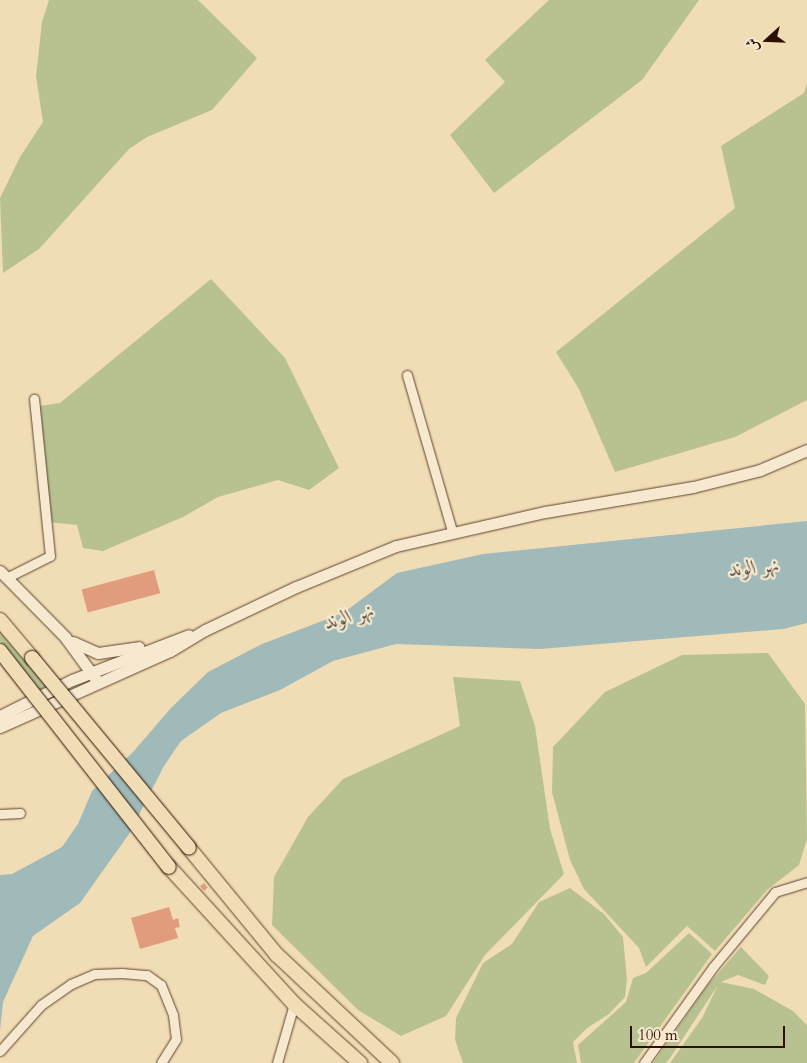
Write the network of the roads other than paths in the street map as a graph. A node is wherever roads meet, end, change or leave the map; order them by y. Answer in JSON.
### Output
{"nodes":[{"id":1,"x":407,"y":375,"type":"dead end"},
{"id":2,"x":34,"y":399,"type":"dead end"},
{"id":3,"x":807,"y":450,"type":"edge"},
{"id":4,"x":452,"y":532,"type":"junction"},
{"id":5,"x":3,"y":574,"type":"edge"},
{"id":6,"x":0,"y":620,"type":"edge"},
{"id":7,"x":205,"y":630,"type":"junction"},
{"id":8,"x":65,"y":636,"type":"junction"},
{"id":9,"x":165,"y":641,"type":"junction"},
{"id":10,"x":0,"y":651,"type":"edge"},
{"id":11,"x":94,"y":677,"type":"junction"},
{"id":12,"x":0,"y":716,"type":"edge"},
{"id":13,"x":0,"y":727,"type":"edge"},
{"id":14,"x":20,"y":813,"type":"dead end"},
{"id":15,"x":0,"y":814,"type":"edge"},
{"id":16,"x":807,"y":882,"type":"edge"},
{"id":17,"x":294,"y":1004,"type":"junction"},
{"id":18,"x":0,"y":1051,"type":"edge"},
{"id":19,"x":161,"y":1063,"type":"edge"},
{"id":20,"x":277,"y":1063,"type":"edge"},
{"id":21,"x":360,"y":1063,"type":"edge"},
{"id":22,"x":392,"y":1063,"type":"edge"},
{"id":23,"x":644,"y":1063,"type":"edge"}],
"edges":[{"from":1,"to":4,"type":"street"},
{"from":2,"to":5,"type":"street"},
{"from":3,"to":4,"type":"street"},
{"from":4,"to":7,"type":"street"},
{"from":5,"to":8,"type":"street"},
{"from":6,"to":22,"type":"main road","bridge":true},
{"from":7,"to":9,"type":"street"},
{"from":7,"to":11,"type":"street"},
{"from":8,"to":9,"type":"street"},
{"from":8,"to":11,"type":"street"},
{"from":9,"to":11,"type":"street"},
{"from":10,"to":17,"type":"main road","bridge":true},
{"from":11,"to":12,"type":"street"},
{"from":11,"to":13,"type":"street"},
{"from":14,"to":15,"type":"street"},
{"from":16,"to":23,"type":"street"},
{"from":17,"to":20,"type":"street"},
{"from":17,"to":21,"type":"main road"},
{"from":18,"to":19,"type":"street"}]}
